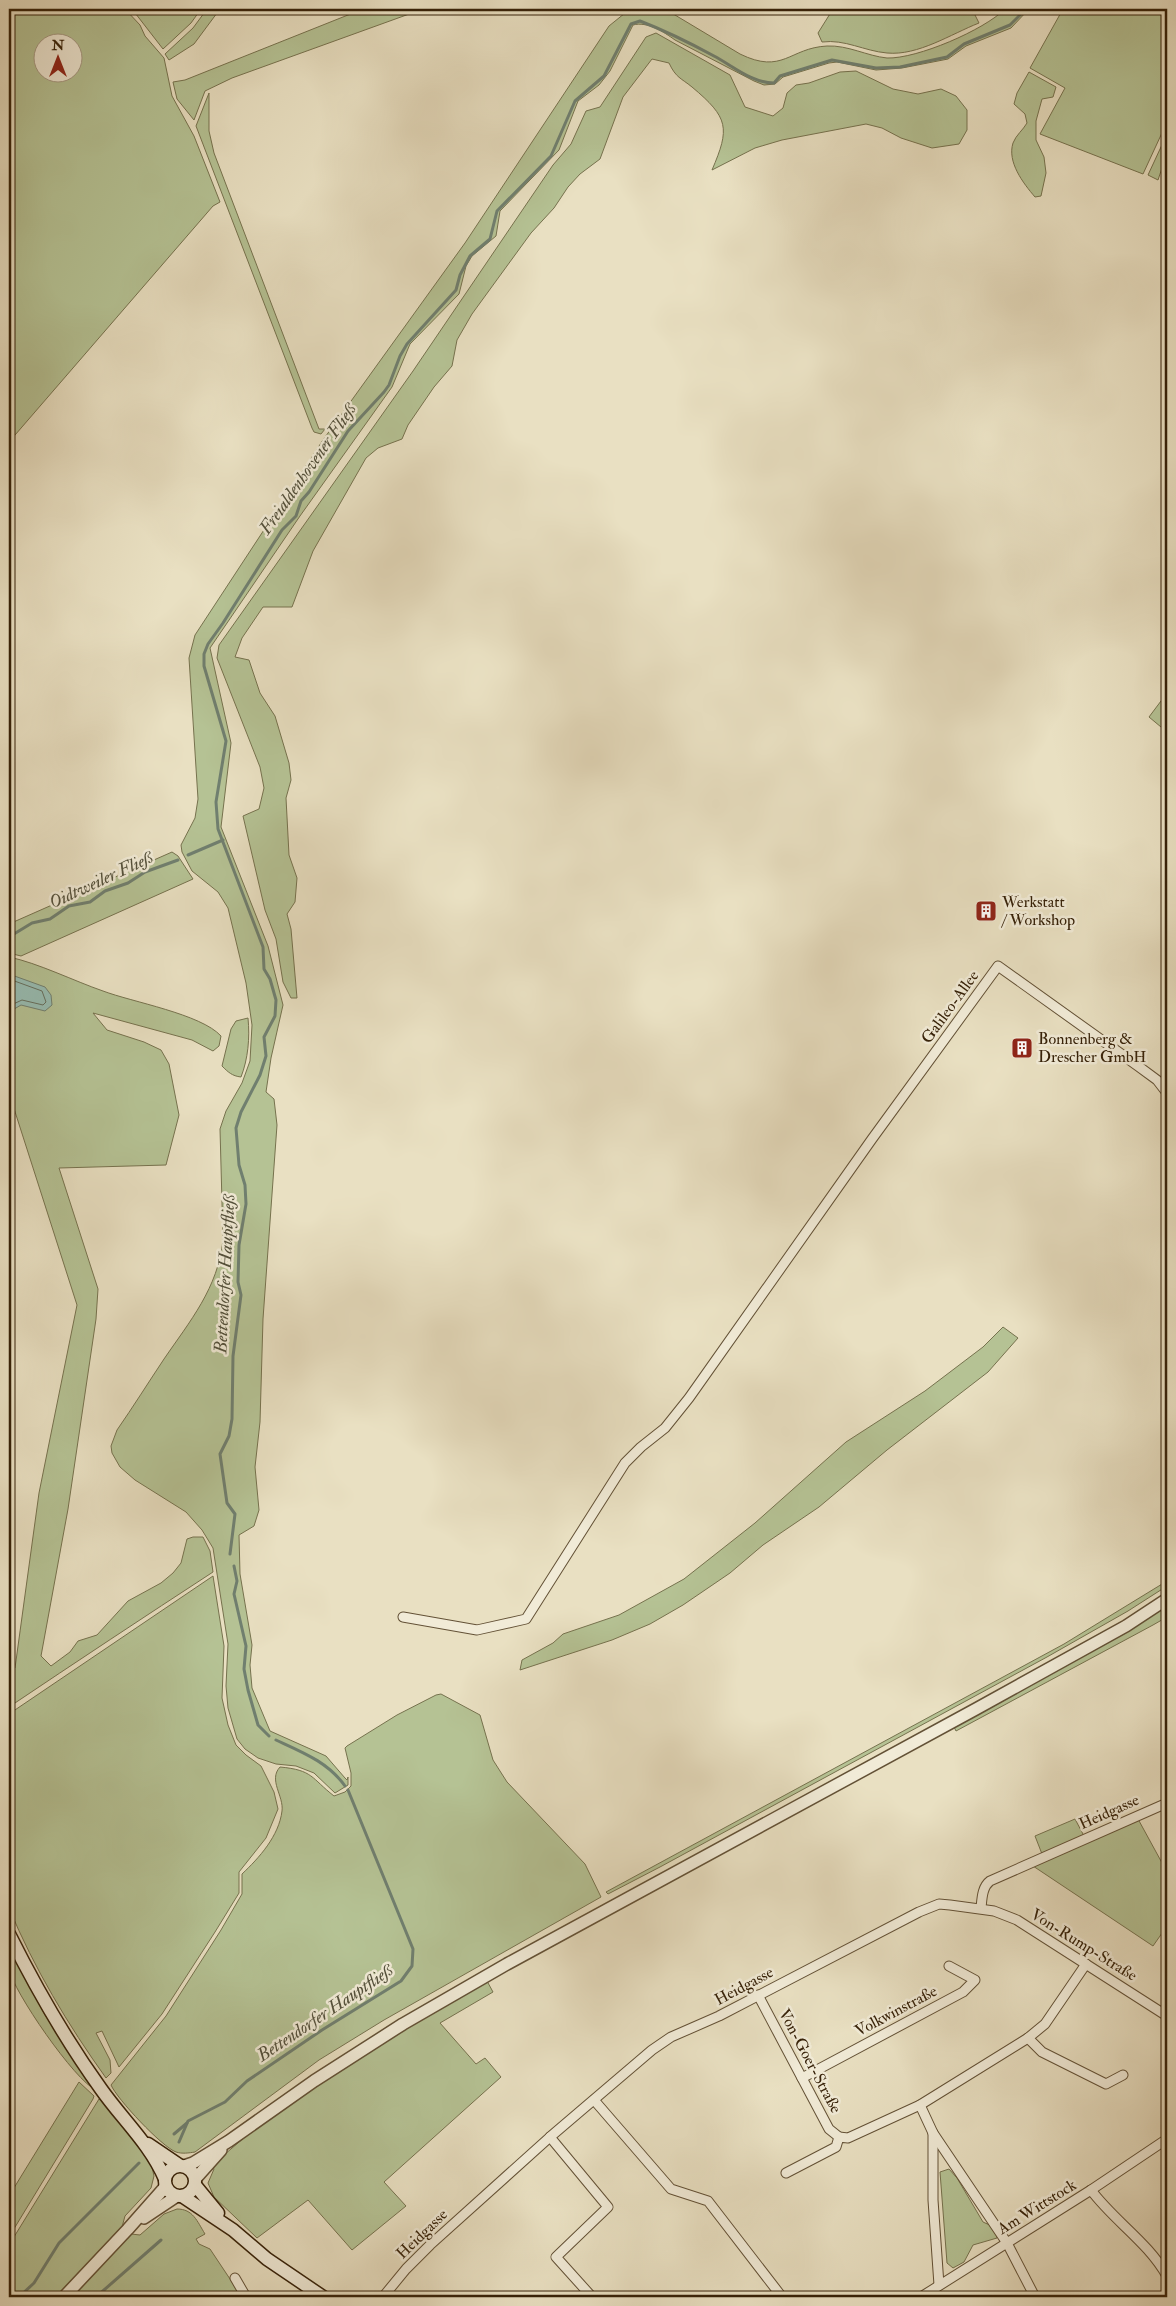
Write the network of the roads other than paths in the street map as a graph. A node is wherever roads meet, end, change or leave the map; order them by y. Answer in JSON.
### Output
{"nodes":[{"id":1,"x":1167,"y":1093,"type":"edge"},
{"id":2,"x":1167,"y":1599,"type":"edge"},
{"id":3,"x":403,"y":1617,"type":"dead end"},
{"id":4,"x":1167,"y":1803,"type":"edge"},
{"id":5,"x":981,"y":1908,"type":"junction"},
{"id":6,"x":9,"y":1934,"type":"edge"},
{"id":7,"x":1086,"y":1964,"type":"junction"},
{"id":8,"x":949,"y":1966,"type":"dead end"},
{"id":9,"x":758,"y":1995,"type":"junction"},
{"id":10,"x":1167,"y":2016,"type":"edge"},
{"id":11,"x":1028,"y":2038,"type":"junction"},
{"id":12,"x":1123,"y":2075,"type":"dead end"},
{"id":13,"x":802,"y":2078,"type":"junction"},
{"id":14,"x":594,"y":2100,"type":"junction"},
{"id":15,"x":920,"y":2105,"type":"junction"},
{"id":16,"x":933,"y":2133,"type":"junction"},
{"id":17,"x":550,"y":2137,"type":"junction"},
{"id":18,"x":840,"y":2137,"type":"junction"},
{"id":19,"x":1167,"y":2139,"type":"edge"},
{"id":20,"x":142,"y":2140,"type":"junction"},
{"id":21,"x":228,"y":2141,"type":"junction"},
{"id":22,"x":182,"y":2165,"type":"junction"},
{"id":23,"x":786,"y":2173,"type":"dead end"},
{"id":24,"x":165,"y":2182,"type":"junction"},
{"id":25,"x":195,"y":2182,"type":"junction"},
{"id":26,"x":1092,"y":2190,"type":"junction"},
{"id":27,"x":179,"y":2196,"type":"junction"},
{"id":28,"x":128,"y":2229,"type":"junction"},
{"id":29,"x":234,"y":2230,"type":"junction"},
{"id":30,"x":1008,"y":2243,"type":"junction"},
{"id":31,"x":1167,"y":2276,"type":"edge"},
{"id":32,"x":235,"y":2278,"type":"dead end"},
{"id":33,"x":939,"y":2285,"type":"junction"},
{"id":34,"x":64,"y":2297,"type":"edge"},
{"id":35,"x":246,"y":2297,"type":"edge"},
{"id":36,"x":323,"y":2297,"type":"edge"},
{"id":37,"x":383,"y":2297,"type":"edge"},
{"id":38,"x":592,"y":2297,"type":"edge"},
{"id":39,"x":782,"y":2297,"type":"edge"},
{"id":40,"x":921,"y":2297,"type":"edge"},
{"id":41,"x":1035,"y":2297,"type":"edge"}],
"edges":[{"from":1,"to":3,"type":"street","name":"Galileo-Allee"},
{"from":2,"to":21,"type":"street"},
{"from":4,"to":5,"type":"street","name":"Heidgasse"},
{"from":5,"to":7,"type":"street","name":"Von-Rump-Straße"},
{"from":5,"to":9,"type":"street","name":"Heidgasse"},
{"from":6,"to":20,"type":"main road"},
{"from":7,"to":10,"type":"street","name":"Von-Rump-Straße"},
{"from":7,"to":11,"type":"street"},
{"from":8,"to":13,"type":"street","name":"Volkwinstraße"},
{"from":9,"to":13,"type":"street","name":"Von-Goer-Straße"},
{"from":9,"to":14,"type":"street","name":"Heidgasse"},
{"from":11,"to":12,"type":"street"},
{"from":11,"to":15,"type":"street"},
{"from":13,"to":18,"type":"street","name":"Von-Goer-Straße"},
{"from":14,"to":17,"type":"street","name":"Heidgasse"},
{"from":14,"to":39,"type":"street"},
{"from":15,"to":16,"type":"street"},
{"from":15,"to":18,"type":"street"},
{"from":16,"to":30,"type":"street"},
{"from":16,"to":33,"type":"street"},
{"from":17,"to":37,"type":"street","name":"Heidgasse"},
{"from":17,"to":38,"type":"street"},
{"from":18,"to":23,"type":"street"},
{"from":19,"to":26,"type":"street","name":"Am Wittstock"},
{"from":20,"to":22,"type":"main road"},
{"from":20,"to":24,"type":"main road"},
{"from":21,"to":22,"type":"street"},
{"from":21,"to":25,"type":"street"},
{"from":22,"to":24,"type":"main road"},
{"from":22,"to":25,"type":"main road"},
{"from":24,"to":27,"type":"main road"},
{"from":24,"to":28,"type":"street"},
{"from":25,"to":27,"type":"main road"},
{"from":25,"to":29,"type":"main road"},
{"from":26,"to":30,"type":"street","name":"Am Wittstock"},
{"from":26,"to":31,"type":"street"},
{"from":27,"to":28,"type":"street"},
{"from":27,"to":29,"type":"main road"},
{"from":28,"to":34,"type":"street"},
{"from":29,"to":36,"type":"main road"},
{"from":30,"to":33,"type":"street","name":"Am Wittstock"},
{"from":30,"to":41,"type":"street"},
{"from":32,"to":35,"type":"street"},
{"from":33,"to":40,"type":"street","name":"Am Wittstock"}]}
